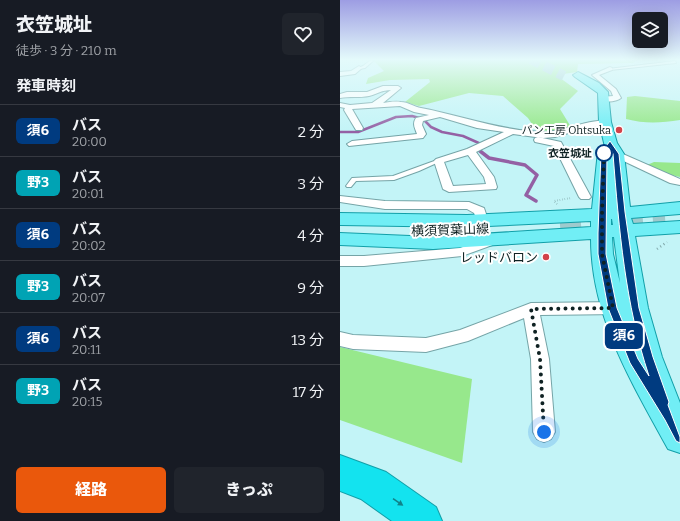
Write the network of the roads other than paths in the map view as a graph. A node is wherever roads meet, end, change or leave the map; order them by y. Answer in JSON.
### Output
{"nodes":[{"id":1,"x":578,"y":83,"type":"tunnel mouth"},
{"id":2,"x":592,"y":83,"type":"edge"},
{"id":3,"x":606,"y":83,"type":"edge"},
{"id":4,"x":340,"y":96,"type":"edge"},
{"id":5,"x":604,"y":99,"type":"junction"},
{"id":6,"x":340,"y":105,"type":"edge"},
{"id":7,"x":374,"y":105,"type":"junction"},
{"id":8,"x":346,"y":109,"type":"edge"},
{"id":9,"x":439,"y":114,"type":"junction"},
{"id":10,"x":606,"y":123,"type":"junction"},
{"id":11,"x":359,"y":128,"type":"dead end"},
{"id":12,"x":510,"y":133,"type":"junction"},
{"id":13,"x":352,"y":144,"type":"dead end"},
{"id":14,"x":613,"y":148,"type":"junction"},
{"id":15,"x":470,"y":151,"type":"junction"},
{"id":16,"x":439,"y":161,"type":"junction"},
{"id":17,"x":680,"y":182,"type":"edge"},
{"id":18,"x":349,"y":186,"type":"dead end"},
{"id":19,"x":585,"y":197,"type":"dead end"},
{"id":20,"x":340,"y":199,"type":"edge"},
{"id":21,"x":676,"y":217,"type":"edge"},
{"id":22,"x":340,"y":219,"type":"edge"},
{"id":23,"x":482,"y":220,"type":"junction"},
{"id":24,"x":612,"y":223,"type":"junction"},
{"id":25,"x":560,"y":225,"type":"tunnel mouth"},
{"id":26,"x":340,"y":229,"type":"edge"},
{"id":27,"x":340,"y":239,"type":"edge"},
{"id":28,"x":493,"y":240,"type":"junction"},
{"id":29,"x":340,"y":261,"type":"edge"},
{"id":30,"x":624,"y":308,"type":"junction"},
{"id":31,"x":531,"y":309,"type":"junction"},
{"id":32,"x":340,"y":339,"type":"edge"},
{"id":33,"x":674,"y":427,"type":"edge"},
{"id":34,"x":544,"y":432,"type":"dead end"},
{"id":35,"x":356,"y":479,"type":"edge"},
{"id":36,"x":422,"y":521,"type":"edge"}],
"edges":[{"from":1,"to":5,"type":"main road"},
{"from":2,"to":5,"type":"main road"},
{"from":3,"to":5,"type":"street"},
{"from":4,"to":7,"type":"street"},
{"from":5,"to":10,"type":"main road"},
{"from":6,"to":8,"type":"street"},
{"from":7,"to":8,"type":"street"},
{"from":7,"to":9,"type":"street"},
{"from":8,"to":11,"type":"street"},
{"from":9,"to":12,"type":"street"},
{"from":9,"to":13,"type":"street"},
{"from":10,"to":12,"type":"street"},
{"from":10,"to":14,"type":"main road"},
{"from":12,"to":15,"type":"street"},
{"from":12,"to":19,"type":"street"},
{"from":14,"to":17,"type":"street"},
{"from":14,"to":24,"type":"main road"},
{"from":15,"to":16,"type":"street"},
{"from":15,"to":16,"type":"street"},
{"from":16,"to":18,"type":"lane"},
{"from":20,"to":23,"type":"street"},
{"from":21,"to":24,"type":"main road"},
{"from":22,"to":23,"type":"main road"},
{"from":23,"to":24,"type":"main road"},
{"from":24,"to":28,"type":"main road"},
{"from":24,"to":30,"type":"main road"},
{"from":25,"to":26,"type":"main road","name":"横須賀葉山線"},
{"from":27,"to":28,"type":"main road"},
{"from":28,"to":29,"type":"street"},
{"from":30,"to":31,"type":"street"},
{"from":30,"to":33,"type":"main road"},
{"from":31,"to":32,"type":"street"},
{"from":31,"to":34,"type":"street"},
{"from":35,"to":36,"type":"highway","one_way":true}]}
